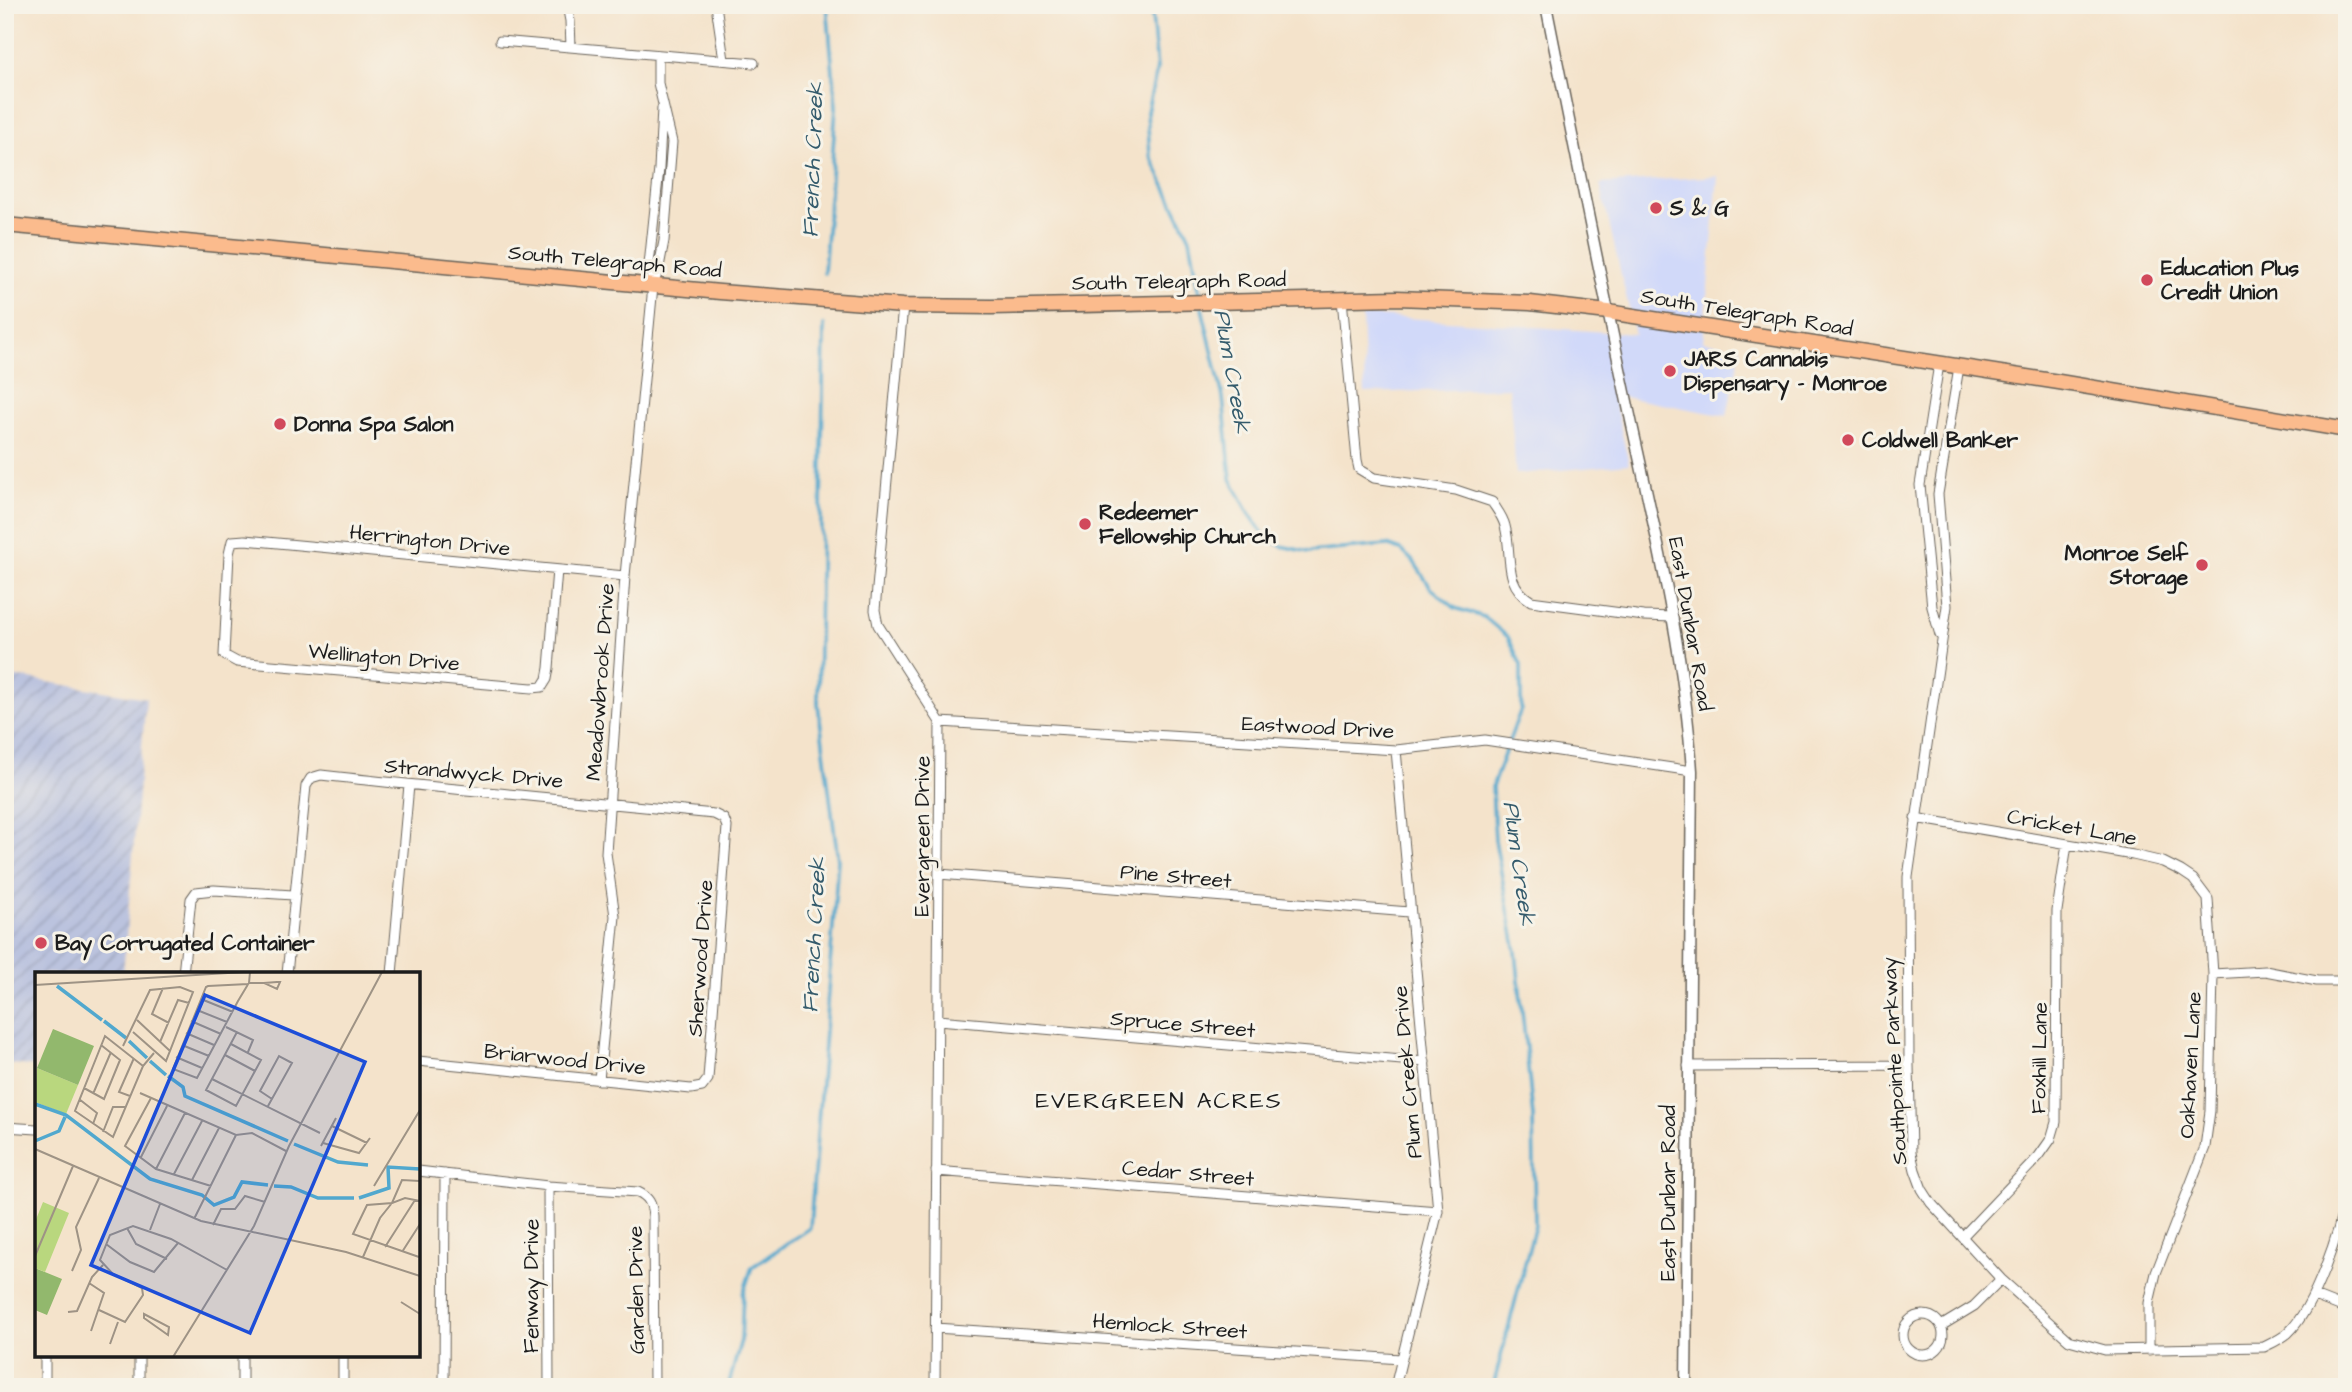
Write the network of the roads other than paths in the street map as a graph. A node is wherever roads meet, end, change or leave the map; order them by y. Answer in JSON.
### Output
{"nodes":[{"id":1,"x":567,"y":5,"type":"edge"},
{"id":2,"x":716,"y":5,"type":"edge"},
{"id":3,"x":1546,"y":5,"type":"edge"},
{"id":4,"x":500,"y":41,"type":"dead end"},
{"id":5,"x":571,"y":47,"type":"junction"},
{"id":6,"x":658,"y":55,"type":"junction"},
{"id":7,"x":724,"y":60,"type":"junction"},
{"id":8,"x":754,"y":63,"type":"dead end"},
{"id":9,"x":5,"y":225,"type":"edge"},
{"id":10,"x":653,"y":286,"type":"junction"},
{"id":11,"x":1342,"y":299,"type":"junction"},
{"id":12,"x":903,"y":306,"type":"junction"},
{"id":13,"x":1608,"y":312,"type":"junction"},
{"id":14,"x":1938,"y":364,"type":"junction"},
{"id":15,"x":1959,"y":367,"type":"junction"},
{"id":16,"x":2347,"y":430,"type":"edge"},
{"id":17,"x":557,"y":570,"type":"junction"},
{"id":18,"x":625,"y":576,"type":"junction"},
{"id":19,"x":1673,"y":617,"type":"junction"},
{"id":20,"x":1941,"y":637,"type":"junction"},
{"id":21,"x":224,"y":655,"type":"joint"},
{"id":22,"x":940,"y":722,"type":"junction"},
{"id":23,"x":1396,"y":750,"type":"junction"},
{"id":24,"x":1692,"y":771,"type":"junction"},
{"id":25,"x":409,"y":785,"type":"junction"},
{"id":26,"x":610,"y":803,"type":"junction"},
{"id":27,"x":1916,"y":818,"type":"junction"},
{"id":28,"x":726,"y":836,"type":"joint"},
{"id":29,"x":2067,"y":844,"type":"junction"},
{"id":30,"x":939,"y":874,"type":"junction"},
{"id":31,"x":293,"y":895,"type":"junction"},
{"id":32,"x":2208,"y":899,"type":"joint"},
{"id":33,"x":1409,"y":912,"type":"junction"},
{"id":34,"x":183,"y":972,"type":"edge"},
{"id":35,"x":287,"y":972,"type":"edge"},
{"id":36,"x":392,"y":972,"type":"edge"},
{"id":37,"x":2213,"y":974,"type":"junction"},
{"id":38,"x":2347,"y":981,"type":"edge"},
{"id":39,"x":938,"y":1020,"type":"junction"},
{"id":40,"x":420,"y":1061,"type":"edge"},
{"id":41,"x":1425,"y":1062,"type":"junction"},
{"id":42,"x":1909,"y":1065,"type":"junction"},
{"id":43,"x":1688,"y":1066,"type":"junction"},
{"id":44,"x":599,"y":1080,"type":"junction"},
{"id":45,"x":705,"y":1083,"type":"joint"},
{"id":46,"x":5,"y":1127,"type":"edge"},
{"id":47,"x":35,"y":1129,"type":"edge"},
{"id":48,"x":420,"y":1171,"type":"edge"},
{"id":49,"x":936,"y":1171,"type":"junction"},
{"id":50,"x":445,"y":1174,"type":"junction"},
{"id":51,"x":548,"y":1186,"type":"junction"},
{"id":52,"x":2347,"y":1193,"type":"edge"},
{"id":53,"x":1438,"y":1211,"type":"junction"},
{"id":54,"x":1962,"y":1237,"type":"junction"},
{"id":55,"x":2001,"y":1279,"type":"junction"},
{"id":56,"x":2314,"y":1296,"type":"junction"},
{"id":57,"x":2347,"y":1309,"type":"edge"},
{"id":58,"x":1941,"y":1326,"type":"junction"},
{"id":59,"x":935,"y":1328,"type":"junction"},
{"id":60,"x":2149,"y":1350,"type":"junction"},
{"id":61,"x":45,"y":1357,"type":"edge"},
{"id":62,"x":139,"y":1357,"type":"edge"},
{"id":63,"x":242,"y":1357,"type":"edge"},
{"id":64,"x":343,"y":1357,"type":"edge"},
{"id":65,"x":1401,"y":1360,"type":"junction"},
{"id":66,"x":45,"y":1387,"type":"edge"},
{"id":67,"x":139,"y":1387,"type":"edge"},
{"id":68,"x":242,"y":1387,"type":"edge"},
{"id":69,"x":343,"y":1387,"type":"edge"},
{"id":70,"x":444,"y":1387,"type":"edge"},
{"id":71,"x":549,"y":1387,"type":"edge"},
{"id":72,"x":654,"y":1387,"type":"edge"},
{"id":73,"x":935,"y":1387,"type":"edge"},
{"id":74,"x":1395,"y":1387,"type":"edge"},
{"id":75,"x":1686,"y":1387,"type":"edge"}],
"edges":[{"from":1,"to":5,"type":"street"},
{"from":2,"to":7,"type":"street"},
{"from":3,"to":13,"type":"street","name":"East Dunbar Road"},
{"from":4,"to":5,"type":"street"},
{"from":5,"to":6,"type":"street"},
{"from":6,"to":7,"type":"street"},
{"from":6,"to":10,"type":"street","name":"Meadowbrook Drive"},
{"from":7,"to":8,"type":"street"},
{"from":9,"to":10,"type":"main road","name":"South Telegraph Road"},
{"from":10,"to":12,"type":"main road","name":"South Telegraph Road"},
{"from":10,"to":18,"type":"street","name":"Meadowbrook Drive"},
{"from":11,"to":12,"type":"main road","name":"South Telegraph Road"},
{"from":11,"to":13,"type":"main road","name":"South Telegraph Road"},
{"from":11,"to":19,"type":"street"},
{"from":12,"to":22,"type":"street"},
{"from":13,"to":14,"type":"main road","name":"South Telegraph Road"},
{"from":13,"to":19,"type":"street","name":"East Dunbar Road"},
{"from":14,"to":15,"type":"main road","name":"South Telegraph Road"},
{"from":14,"to":20,"type":"street","name":"Southpointe Parkway"},
{"from":15,"to":16,"type":"main road","name":"South Telegraph Road"},
{"from":15,"to":20,"type":"street","name":"Southpointe Parkway"},
{"from":17,"to":18,"type":"street","name":"Herrington Drive"},
{"from":17,"to":21,"type":"street","name":"Wellington Drive"},
{"from":17,"to":21,"type":"street","name":"Herrington Drive"},
{"from":18,"to":26,"type":"street","name":"Meadowbrook Drive"},
{"from":19,"to":24,"type":"street","name":"East Dunbar Road"},
{"from":20,"to":27,"type":"street","name":"Southpointe Parkway"},
{"from":22,"to":23,"type":"street","name":"Eastwood Drive"},
{"from":22,"to":30,"type":"street","name":"Evergreen Drive"},
{"from":23,"to":24,"type":"street","name":"Eastwood Drive"},
{"from":23,"to":33,"type":"street","name":"Plum Creek Drive"},
{"from":24,"to":43,"type":"street","name":"East Dunbar Road"},
{"from":25,"to":26,"type":"street","name":"Strandwyck Drive"},
{"from":25,"to":31,"type":"street","name":"Strandwyck Drive"},
{"from":25,"to":36,"type":"street"},
{"from":26,"to":28,"type":"street","name":"Strandwyck Drive"},
{"from":26,"to":44,"type":"street","name":"Meadowbrook Drive"},
{"from":27,"to":29,"type":"street","name":"Cricket Lane"},
{"from":27,"to":42,"type":"street","name":"Southpointe Parkway"},
{"from":28,"to":45,"type":"street","name":"Sherwood Drive"},
{"from":29,"to":32,"type":"street","name":"Cricket Lane"},
{"from":29,"to":54,"type":"street","name":"Foxhill Lane"},
{"from":30,"to":33,"type":"street","name":"Pine Street"},
{"from":30,"to":39,"type":"street","name":"Evergreen Drive"},
{"from":31,"to":34,"type":"street"},
{"from":31,"to":35,"type":"street"},
{"from":32,"to":37,"type":"street","name":"Oakhaven Lane"},
{"from":33,"to":41,"type":"street","name":"Plum Creek Drive"},
{"from":37,"to":38,"type":"street"},
{"from":37,"to":60,"type":"street","name":"Oakhaven Lane"},
{"from":39,"to":41,"type":"street","name":"Spruce Street"},
{"from":39,"to":49,"type":"street","name":"Evergreen Drive"},
{"from":40,"to":44,"type":"street","name":"Briarwood Drive"},
{"from":41,"to":53,"type":"street","name":"Plum Creek Drive"},
{"from":42,"to":43,"type":"street"},
{"from":42,"to":54,"type":"street","name":"Southpointe Parkway"},
{"from":43,"to":75,"type":"street","name":"East Dunbar Road"},
{"from":44,"to":45,"type":"street","name":"Briarwood Drive"},
{"from":46,"to":47,"type":"street"},
{"from":48,"to":50,"type":"street"},
{"from":49,"to":53,"type":"street","name":"Cedar Street"},
{"from":49,"to":59,"type":"street","name":"Evergreen Drive"},
{"from":50,"to":51,"type":"street"},
{"from":50,"to":70,"type":"street"},
{"from":51,"to":71,"type":"street","name":"Fenway Drive"},
{"from":51,"to":72,"type":"street","name":"Garden Drive"},
{"from":52,"to":56,"type":"street","name":"Southpointe Parkway"},
{"from":53,"to":65,"type":"street","name":"Plum Creek Drive"},
{"from":54,"to":55,"type":"street","name":"Southpointe Parkway"},
{"from":55,"to":58,"type":"street"},
{"from":55,"to":60,"type":"street","name":"Southpointe Parkway"},
{"from":56,"to":57,"type":"street"},
{"from":56,"to":60,"type":"street","name":"Southpointe Parkway"},
{"from":58,"to":58,"type":"street"},
{"from":59,"to":65,"type":"street","name":"Hemlock Street"},
{"from":59,"to":73,"type":"street","name":"Evergreen Drive"},
{"from":61,"to":66,"type":"street"},
{"from":62,"to":67,"type":"street"},
{"from":63,"to":68,"type":"street"},
{"from":64,"to":69,"type":"street"},
{"from":65,"to":74,"type":"street","name":"Plum Creek Drive"}]}
